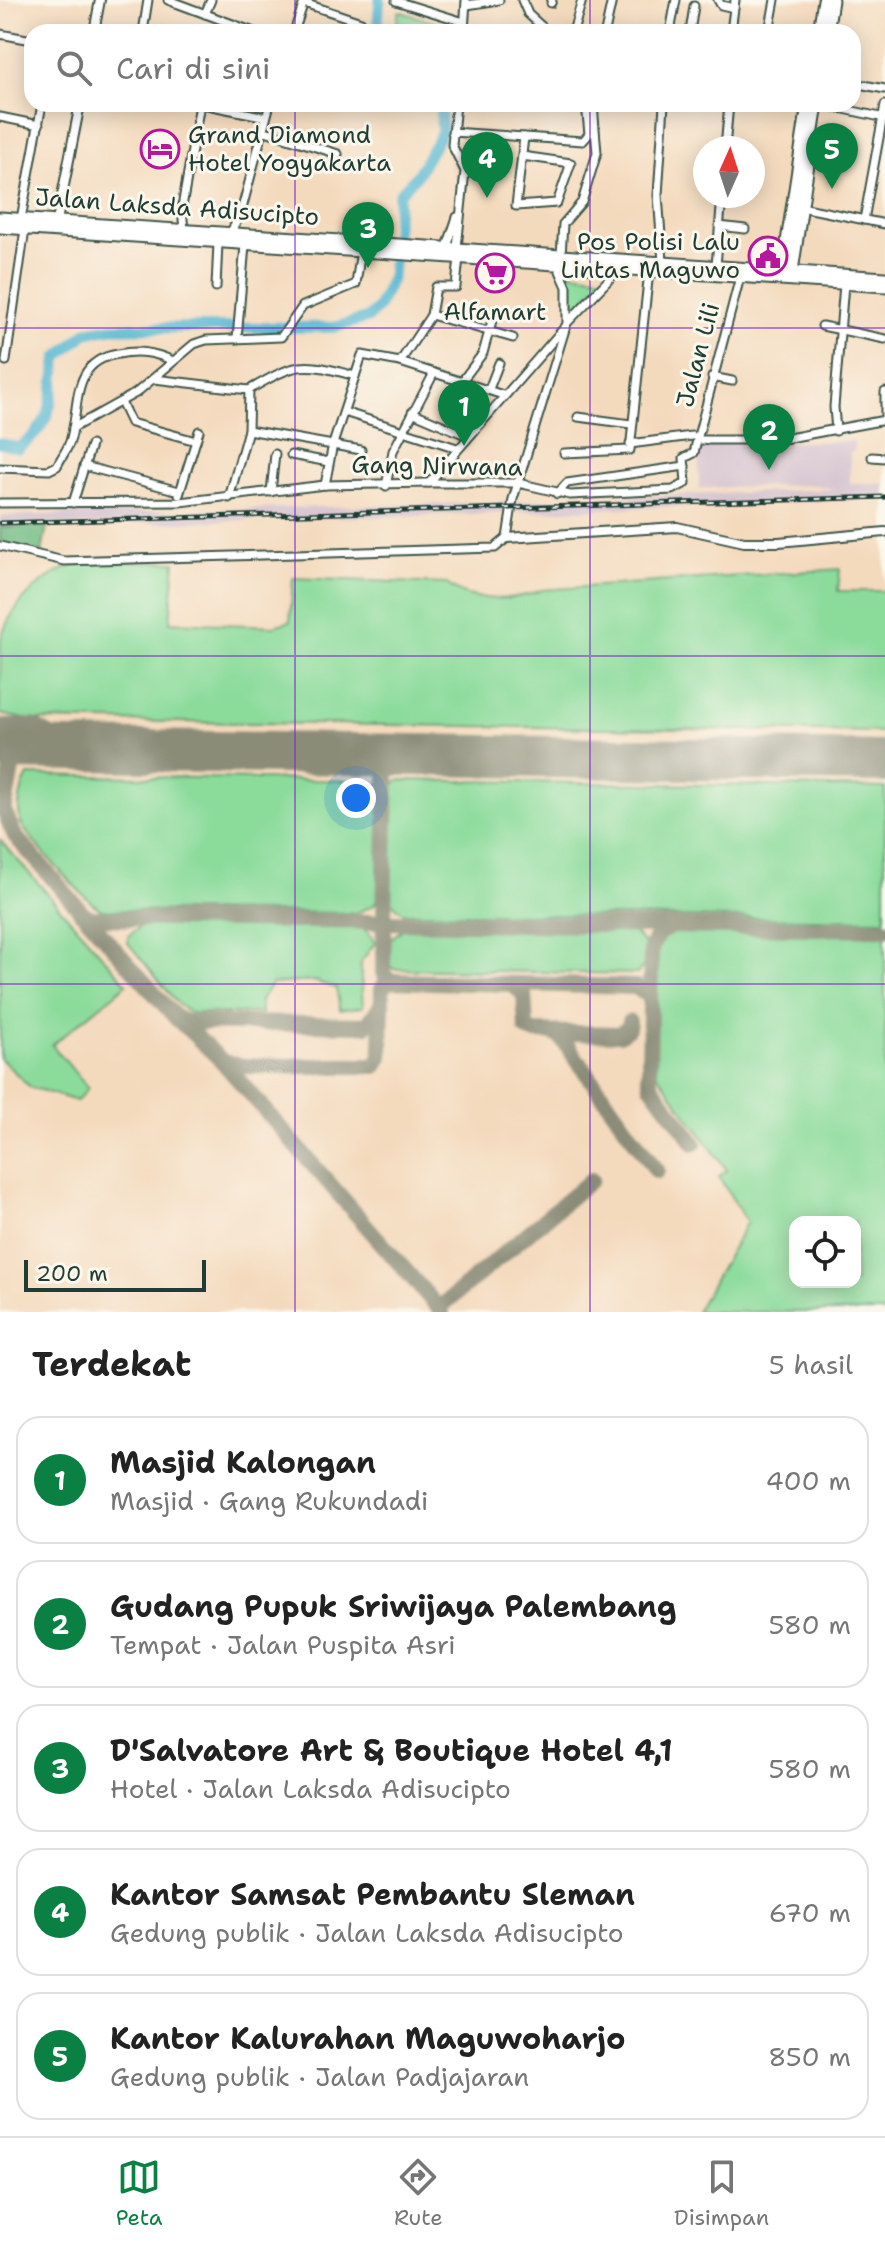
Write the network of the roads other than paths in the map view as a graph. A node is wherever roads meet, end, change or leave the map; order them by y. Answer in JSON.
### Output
{"nodes":[{"id":1,"x":100,"y":0,"type":"edge"},
{"id":2,"x":148,"y":0,"type":"edge"},
{"id":3,"x":168,"y":0,"type":"edge"},
{"id":4,"x":211,"y":0,"type":"edge"},
{"id":5,"x":499,"y":0,"type":"edge"},
{"id":6,"x":522,"y":0,"type":"edge"},
{"id":7,"x":582,"y":0,"type":"edge"},
{"id":8,"x":612,"y":0,"type":"edge"},
{"id":9,"x":676,"y":0,"type":"edge"},
{"id":10,"x":718,"y":0,"type":"edge"},
{"id":11,"x":775,"y":0,"type":"edge"},
{"id":12,"x":821,"y":0,"type":"edge"},
{"id":13,"x":834,"y":0,"type":"edge"},
{"id":14,"x":396,"y":1,"type":"edge"},
{"id":15,"x":305,"y":2,"type":"edge"},
{"id":16,"x":466,"y":3,"type":"edge"},
{"id":17,"x":734,"y":4,"type":"edge"},
{"id":18,"x":694,"y":6,"type":"dead end"},
{"id":19,"x":205,"y":14,"type":"junction"},
{"id":20,"x":361,"y":22,"type":"dead end"},
{"id":21,"x":464,"y":22,"type":"joint"},
{"id":22,"x":96,"y":24,"type":"edge"},
{"id":23,"x":144,"y":24,"type":"edge"},
{"id":24,"x":232,"y":24,"type":"edge"},
{"id":25,"x":297,"y":24,"type":"edge"},
{"id":26,"x":539,"y":24,"type":"edge"},
{"id":27,"x":575,"y":24,"type":"edge"},
{"id":28,"x":607,"y":24,"type":"edge"},
{"id":29,"x":672,"y":24,"type":"edge"},
{"id":30,"x":690,"y":24,"type":"edge"},
{"id":31,"x":732,"y":24,"type":"edge"},
{"id":32,"x":770,"y":24,"type":"edge"},
{"id":33,"x":817,"y":24,"type":"edge"},
{"id":34,"x":831,"y":24,"type":"edge"},
{"id":35,"x":0,"y":34,"type":"edge"},
{"id":36,"x":24,"y":38,"type":"edge"},
{"id":37,"x":861,"y":84,"type":"edge"},
{"id":38,"x":885,"y":89,"type":"edge"},
{"id":39,"x":885,"y":105,"type":"edge"},
{"id":40,"x":41,"y":112,"type":"edge"},
{"id":41,"x":78,"y":112,"type":"edge"},
{"id":42,"x":200,"y":112,"type":"edge"},
{"id":43,"x":241,"y":112,"type":"edge"},
{"id":44,"x":268,"y":112,"type":"edge"},
{"id":45,"x":455,"y":112,"type":"edge"},
{"id":46,"x":586,"y":112,"type":"edge"},
{"id":47,"x":594,"y":112,"type":"edge"},
{"id":48,"x":663,"y":112,"type":"edge"},
{"id":49,"x":728,"y":112,"type":"edge"},
{"id":50,"x":805,"y":112,"type":"edge"},
{"id":51,"x":817,"y":112,"type":"edge"},
{"id":52,"x":859,"y":112,"type":"edge"},
{"id":53,"x":0,"y":117,"type":"edge"},
{"id":54,"x":266,"y":117,"type":"junction"},
{"id":55,"x":884,"y":117,"type":"edge"},
{"id":56,"x":39,"y":125,"type":"junction"},
{"id":57,"x":262,"y":130,"type":"junction"},
{"id":58,"x":452,"y":132,"type":"junction"},
{"id":59,"x":726,"y":136,"type":"edge"},
{"id":60,"x":524,"y":137,"type":"junction"},
{"id":61,"x":338,"y":154,"type":"dead end"},
{"id":62,"x":522,"y":156,"type":"junction"},
{"id":63,"x":833,"y":161,"type":"dead end"},
{"id":64,"x":807,"y":163,"type":"junction"},
{"id":65,"x":872,"y":168,"type":"junction"},
{"id":66,"x":885,"y":170,"type":"edge"},
{"id":67,"x":801,"y":179,"type":"junction"},
{"id":68,"x":801,"y":207,"type":"junction"},
{"id":69,"x":721,"y":208,"type":"edge"},
{"id":70,"x":240,"y":216,"type":"junction"},
{"id":71,"x":0,"y":218,"type":"edge"},
{"id":72,"x":864,"y":220,"type":"junction"},
{"id":73,"x":57,"y":221,"type":"junction"},
{"id":74,"x":23,"y":224,"type":"junction"},
{"id":75,"x":885,"y":224,"type":"edge"},
{"id":76,"x":719,"y":226,"type":"junction"},
{"id":77,"x":0,"y":227,"type":"edge"},
{"id":78,"x":745,"y":229,"type":"dead end"},
{"id":79,"x":184,"y":231,"type":"junction"},
{"id":80,"x":230,"y":233,"type":"junction"},
{"id":81,"x":245,"y":239,"type":"junction"},
{"id":82,"x":218,"y":243,"type":"junction"},
{"id":83,"x":791,"y":245,"type":"junction"},
{"id":84,"x":382,"y":246,"type":"junction"},
{"id":85,"x":361,"y":250,"type":"junction"},
{"id":86,"x":455,"y":250,"type":"junction"},
{"id":87,"x":560,"y":260,"type":"junction"},
{"id":88,"x":663,"y":262,"type":"junction"},
{"id":89,"x":620,"y":264,"type":"junction"},
{"id":90,"x":716,"y":266,"type":"junction"},
{"id":91,"x":757,"y":268,"type":"junction"},
{"id":92,"x":649,"y":271,"type":"junction"},
{"id":93,"x":822,"y":274,"type":"junction"},
{"id":94,"x":786,"y":275,"type":"junction"},
{"id":95,"x":740,"y":277,"type":"junction"},
{"id":96,"x":885,"y":278,"type":"edge"},
{"id":97,"x":844,"y":284,"type":"junction"},
{"id":98,"x":885,"y":286,"type":"edge"},
{"id":99,"x":216,"y":287,"type":"dead end"},
{"id":100,"x":495,"y":310,"type":"dead end"},
{"id":101,"x":431,"y":315,"type":"junction"},
{"id":102,"x":566,"y":325,"type":"junction"},
{"id":103,"x":822,"y":326,"type":"dead end"},
{"id":104,"x":842,"y":331,"type":"junction"},
{"id":105,"x":489,"y":332,"type":"junction"},
{"id":106,"x":513,"y":338,"type":"dead end"},
{"id":107,"x":237,"y":339,"type":"junction"},
{"id":108,"x":885,"y":339,"type":"edge"},
{"id":109,"x":4,"y":355,"type":"edge"},
{"id":110,"x":173,"y":361,"type":"junction"},
{"id":111,"x":400,"y":362,"type":"junction"},
{"id":112,"x":499,"y":363,"type":"dead end"},
{"id":113,"x":434,"y":373,"type":"junction"},
{"id":114,"x":355,"y":376,"type":"junction"},
{"id":115,"x":712,"y":377,"type":"junction"},
{"id":116,"x":154,"y":379,"type":"junction"},
{"id":117,"x":462,"y":381,"type":"junction"},
{"id":118,"x":732,"y":381,"type":"dead end"},
{"id":119,"x":489,"y":389,"type":"junction"},
{"id":120,"x":249,"y":390,"type":"junction"},
{"id":121,"x":885,"y":392,"type":"edge"},
{"id":122,"x":503,"y":395,"type":"junction"},
{"id":123,"x":454,"y":401,"type":"dead end"},
{"id":124,"x":121,"y":402,"type":"junction"},
{"id":125,"x":344,"y":412,"type":"junction"},
{"id":126,"x":412,"y":412,"type":"junction"},
{"id":127,"x":578,"y":417,"type":"dead end"},
{"id":128,"x":885,"y":420,"type":"edge"},
{"id":129,"x":631,"y":424,"type":"junction"},
{"id":130,"x":73,"y":428,"type":"junction"},
{"id":131,"x":248,"y":430,"type":"junction"},
{"id":132,"x":403,"y":430,"type":"junction"},
{"id":133,"x":199,"y":431,"type":"dead end"},
{"id":134,"x":836,"y":431,"type":"junction"},
{"id":135,"x":468,"y":436,"type":"junction"},
{"id":136,"x":696,"y":440,"type":"junction"},
{"id":137,"x":196,"y":441,"type":"junction"},
{"id":138,"x":333,"y":444,"type":"junction"},
{"id":139,"x":630,"y":444,"type":"junction"},
{"id":140,"x":91,"y":445,"type":"dead end"},
{"id":141,"x":457,"y":448,"type":"junction"},
{"id":142,"x":361,"y":450,"type":"dead end"},
{"id":143,"x":393,"y":451,"type":"junction"},
{"id":144,"x":380,"y":452,"type":"dead end"},
{"id":145,"x":564,"y":453,"type":"dead end"},
{"id":146,"x":275,"y":454,"type":"dead end"},
{"id":147,"x":291,"y":455,"type":"dead end"},
{"id":148,"x":872,"y":457,"type":"dead end"},
{"id":149,"x":885,"y":458,"type":"edge"},
{"id":150,"x":329,"y":462,"type":"junction"},
{"id":151,"x":84,"y":466,"type":"junction"},
{"id":152,"x":685,"y":466,"type":"junction"},
{"id":153,"x":0,"y":468,"type":"edge"},
{"id":154,"x":429,"y":483,"type":"junction"},
{"id":155,"x":518,"y":483,"type":"junction"},
{"id":156,"x":325,"y":485,"type":"junction"},
{"id":157,"x":386,"y":486,"type":"junction"},
{"id":158,"x":179,"y":491,"type":"junction"},
{"id":159,"x":271,"y":492,"type":"junction"},
{"id":160,"x":557,"y":494,"type":"junction"},
{"id":161,"x":229,"y":498,"type":"junction"},
{"id":162,"x":180,"y":502,"type":"junction"},
{"id":163,"x":0,"y":503,"type":"edge"},
{"id":164,"x":73,"y":503,"type":"junction"},
{"id":165,"x":885,"y":532,"type":"edge"},
{"id":166,"x":507,"y":538,"type":"junction"},
{"id":167,"x":0,"y":546,"type":"edge"}],
"edges":[{"from":1,"to":22,"type":"street"},
{"from":2,"to":23,"type":"street"},
{"from":3,"to":19,"type":"street"},
{"from":4,"to":19,"type":"street"},
{"from":5,"to":16,"type":"street"},
{"from":6,"to":26,"type":"street"},
{"from":7,"to":27,"type":"street"},
{"from":8,"to":28,"type":"street"},
{"from":9,"to":29,"type":"street"},
{"from":10,"to":17,"type":"street"},
{"from":11,"to":32,"type":"street"},
{"from":12,"to":33,"type":"highway"},
{"from":13,"to":34,"type":"highway"},
{"from":14,"to":21,"type":"street"},
{"from":15,"to":20,"type":"street"},
{"from":15,"to":25,"type":"street"},
{"from":16,"to":21,"type":"street"},
{"from":17,"to":31,"type":"street"},
{"from":18,"to":30,"type":"street"},
{"from":19,"to":24,"type":"street"},
{"from":35,"to":36,"type":"street"},
{"from":37,"to":38,"type":"street"},
{"from":39,"to":55,"type":"street"},
{"from":40,"to":56,"type":"street"},
{"from":41,"to":73,"type":"street"},
{"from":42,"to":79,"type":"street"},
{"from":43,"to":54,"type":"street"},
{"from":44,"to":54,"type":"street"},
{"from":45,"to":58,"type":"street"},
{"from":46,"to":60,"type":"street"},
{"from":47,"to":87,"type":"street"},
{"from":48,"to":88,"type":"street"},
{"from":49,"to":59,"type":"street"},
{"from":50,"to":64,"type":"highway"},
{"from":51,"to":64,"type":"highway"},
{"from":52,"to":55,"type":"street"},
{"from":53,"to":56,"type":"street"},
{"from":54,"to":57,"type":"street"},
{"from":55,"to":65,"type":"street"},
{"from":56,"to":74,"type":"street"},
{"from":57,"to":61,"type":"street"},
{"from":57,"to":70,"type":"street"},
{"from":58,"to":60,"type":"street"},
{"from":58,"to":86,"type":"street"},
{"from":60,"to":62,"type":"street"},
{"from":62,"to":62,"type":"street"},
{"from":63,"to":64,"type":"street"},
{"from":64,"to":67,"type":"highway"},
{"from":65,"to":66,"type":"street"},
{"from":65,"to":72,"type":"street"},
{"from":67,"to":68,"type":"highway"},
{"from":67,"to":83,"type":"highway"},
{"from":68,"to":72,"type":"street"},
{"from":68,"to":83,"type":"highway"},
{"from":69,"to":76,"type":"street"},
{"from":70,"to":80,"type":"street"},
{"from":70,"to":81,"type":"street"},
{"from":71,"to":74,"type":"highway","name":"Jalan Laksda Adisucipto"},
{"from":72,"to":75,"type":"street"},
{"from":73,"to":74,"type":"highway","name":"Jalan Laksda Adisucipto"},
{"from":73,"to":79,"type":"highway","name":"Jalan Laksda Adisucipto"},
{"from":74,"to":77,"type":"highway","name":"Jalan Laksda Adisucipto"},
{"from":74,"to":82,"type":"highway","name":"Jalan Laksda Adisucipto"},
{"from":74,"to":109,"type":"street"},
{"from":76,"to":78,"type":"street"},
{"from":76,"to":90,"type":"street"},
{"from":79,"to":80,"type":"highway","name":"Jalan Laksda Adisucipto"},
{"from":80,"to":81,"type":"highway","name":"Jalan Laksda Adisucipto"},
{"from":81,"to":82,"type":"highway","name":"Jalan Laksda Adisucipto"},
{"from":81,"to":84,"type":"highway","name":"Jalan Laksda Adisucipto"},
{"from":81,"to":85,"type":"highway","name":"Jalan Laksda Adisucipto"},
{"from":81,"to":107,"type":"street"},
{"from":82,"to":99,"type":"street"},
{"from":83,"to":91,"type":"highway"},
{"from":83,"to":93,"type":"highway"},
{"from":83,"to":94,"type":"highway"},
{"from":84,"to":85,"type":"highway","name":"Jalan Laksda Adisucipto"},
{"from":84,"to":86,"type":"highway","name":"Jalan Laksda Adisucipto"},
{"from":85,"to":107,"type":"street"},
{"from":86,"to":87,"type":"highway","name":"Jalan Laksda Adisucipto"},
{"from":86,"to":101,"type":"street"},
{"from":87,"to":89,"type":"highway","name":"Jalan Laksda Adisucipto"},
{"from":87,"to":102,"type":"street"},
{"from":88,"to":89,"type":"highway","name":"Jalan Laksda Adisucipto"},
{"from":88,"to":90,"type":"highway","name":"Jalan Laksda Adisucipto"},
{"from":89,"to":92,"type":"highway","name":"Jalan Laksda Adisucipto"},
{"from":89,"to":102,"type":"street"},
{"from":90,"to":91,"type":"highway","name":"Jalan Laksda Adisucipto"},
{"from":91,"to":94,"type":"highway","name":"Jalan Laksda Adisucipto"},
{"from":92,"to":95,"type":"highway","name":"Jalan Laksda Adisucipto"},
{"from":92,"to":129,"type":"street"},
{"from":93,"to":94,"type":"highway"},
{"from":93,"to":96,"type":"highway"},
{"from":94,"to":95,"type":"highway","name":"Jalan Laksda Adisucipto"},
{"from":94,"to":97,"type":"highway"},
{"from":95,"to":115,"type":"street","name":"Jalan Lili"},
{"from":97,"to":98,"type":"highway"},
{"from":97,"to":104,"type":"street"},
{"from":100,"to":105,"type":"street"},
{"from":101,"to":105,"type":"street"},
{"from":101,"to":111,"type":"street"},
{"from":102,"to":122,"type":"street"},
{"from":102,"to":155,"type":"street"},
{"from":103,"to":104,"type":"street"},
{"from":104,"to":108,"type":"street"},
{"from":104,"to":134,"type":"street"},
{"from":105,"to":106,"type":"street"},
{"from":105,"to":117,"type":"street"},
{"from":107,"to":110,"type":"street"},
{"from":110,"to":116,"type":"street"},
{"from":110,"to":130,"type":"street"},
{"from":111,"to":113,"type":"street"},
{"from":111,"to":114,"type":"street"},
{"from":112,"to":119,"type":"street"},
{"from":113,"to":117,"type":"street"},
{"from":113,"to":126,"type":"street"},
{"from":114,"to":120,"type":"street"},
{"from":114,"to":125,"type":"street"},
{"from":115,"to":118,"type":"street"},
{"from":115,"to":136,"type":"street","name":"Jalan Lili"},
{"from":116,"to":120,"type":"street"},
{"from":116,"to":124,"type":"street"},
{"from":117,"to":119,"type":"street"},
{"from":117,"to":123,"type":"street"},
{"from":119,"to":122,"type":"street"},
{"from":120,"to":131,"type":"street"},
{"from":121,"to":128,"type":"street"},
{"from":122,"to":135,"type":"street"},
{"from":124,"to":130,"type":"street"},
{"from":124,"to":137,"type":"street"},
{"from":125,"to":132,"type":"street"},
{"from":125,"to":138,"type":"street"},
{"from":126,"to":132,"type":"street"},
{"from":126,"to":135,"type":"street"},
{"from":127,"to":129,"type":"street"},
{"from":128,"to":134,"type":"street"},
{"from":129,"to":139,"type":"street"},
{"from":130,"to":153,"type":"street"},
{"from":131,"to":138,"type":"street"},
{"from":131,"to":161,"type":"street"},
{"from":132,"to":141,"type":"street"},
{"from":132,"to":143,"type":"street"},
{"from":133,"to":137,"type":"street"},
{"from":134,"to":136,"type":"street"},
{"from":135,"to":141,"type":"street"},
{"from":136,"to":139,"type":"street"},
{"from":136,"to":152,"type":"street","name":"Gang Nirwana"},
{"from":137,"to":158,"type":"street"},
{"from":138,"to":142,"type":"street"},
{"from":138,"to":150,"type":"street"},
{"from":139,"to":145,"type":"street"},
{"from":140,"to":151,"type":"street"},
{"from":141,"to":154,"type":"street"},
{"from":143,"to":144,"type":"street"},
{"from":143,"to":157,"type":"street"},
{"from":146,"to":159,"type":"street"},
{"from":147,"to":150,"type":"street"},
{"from":148,"to":149,"type":"street"},
{"from":150,"to":156,"type":"street"},
{"from":151,"to":158,"type":"street"},
{"from":151,"to":164,"type":"street"},
{"from":152,"to":160,"type":"street"},
{"from":152,"to":160,"type":"street","name":"Gang Nirwana"},
{"from":154,"to":155,"type":"street","name":"Gang Nirwana"},
{"from":154,"to":157,"type":"street","name":"Gang Nirwana"},
{"from":155,"to":160,"type":"street","name":"Gang Nirwana"},
{"from":155,"to":166,"type":"street"},
{"from":156,"to":157,"type":"street","name":"Gang Nirwana"},
{"from":156,"to":159,"type":"street","name":"Gang Nirwana"},
{"from":158,"to":162,"type":"street"},
{"from":159,"to":161,"type":"street","name":"Gang Nirwana"},
{"from":161,"to":162,"type":"street","name":"Gang Nirwana"},
{"from":162,"to":164,"type":"street","name":"Gang Nirwana"},
{"from":163,"to":164,"type":"street","name":"Gang Nirwana"},
{"from":165,"to":166,"type":"street"},
{"from":166,"to":167,"type":"street"}]}
